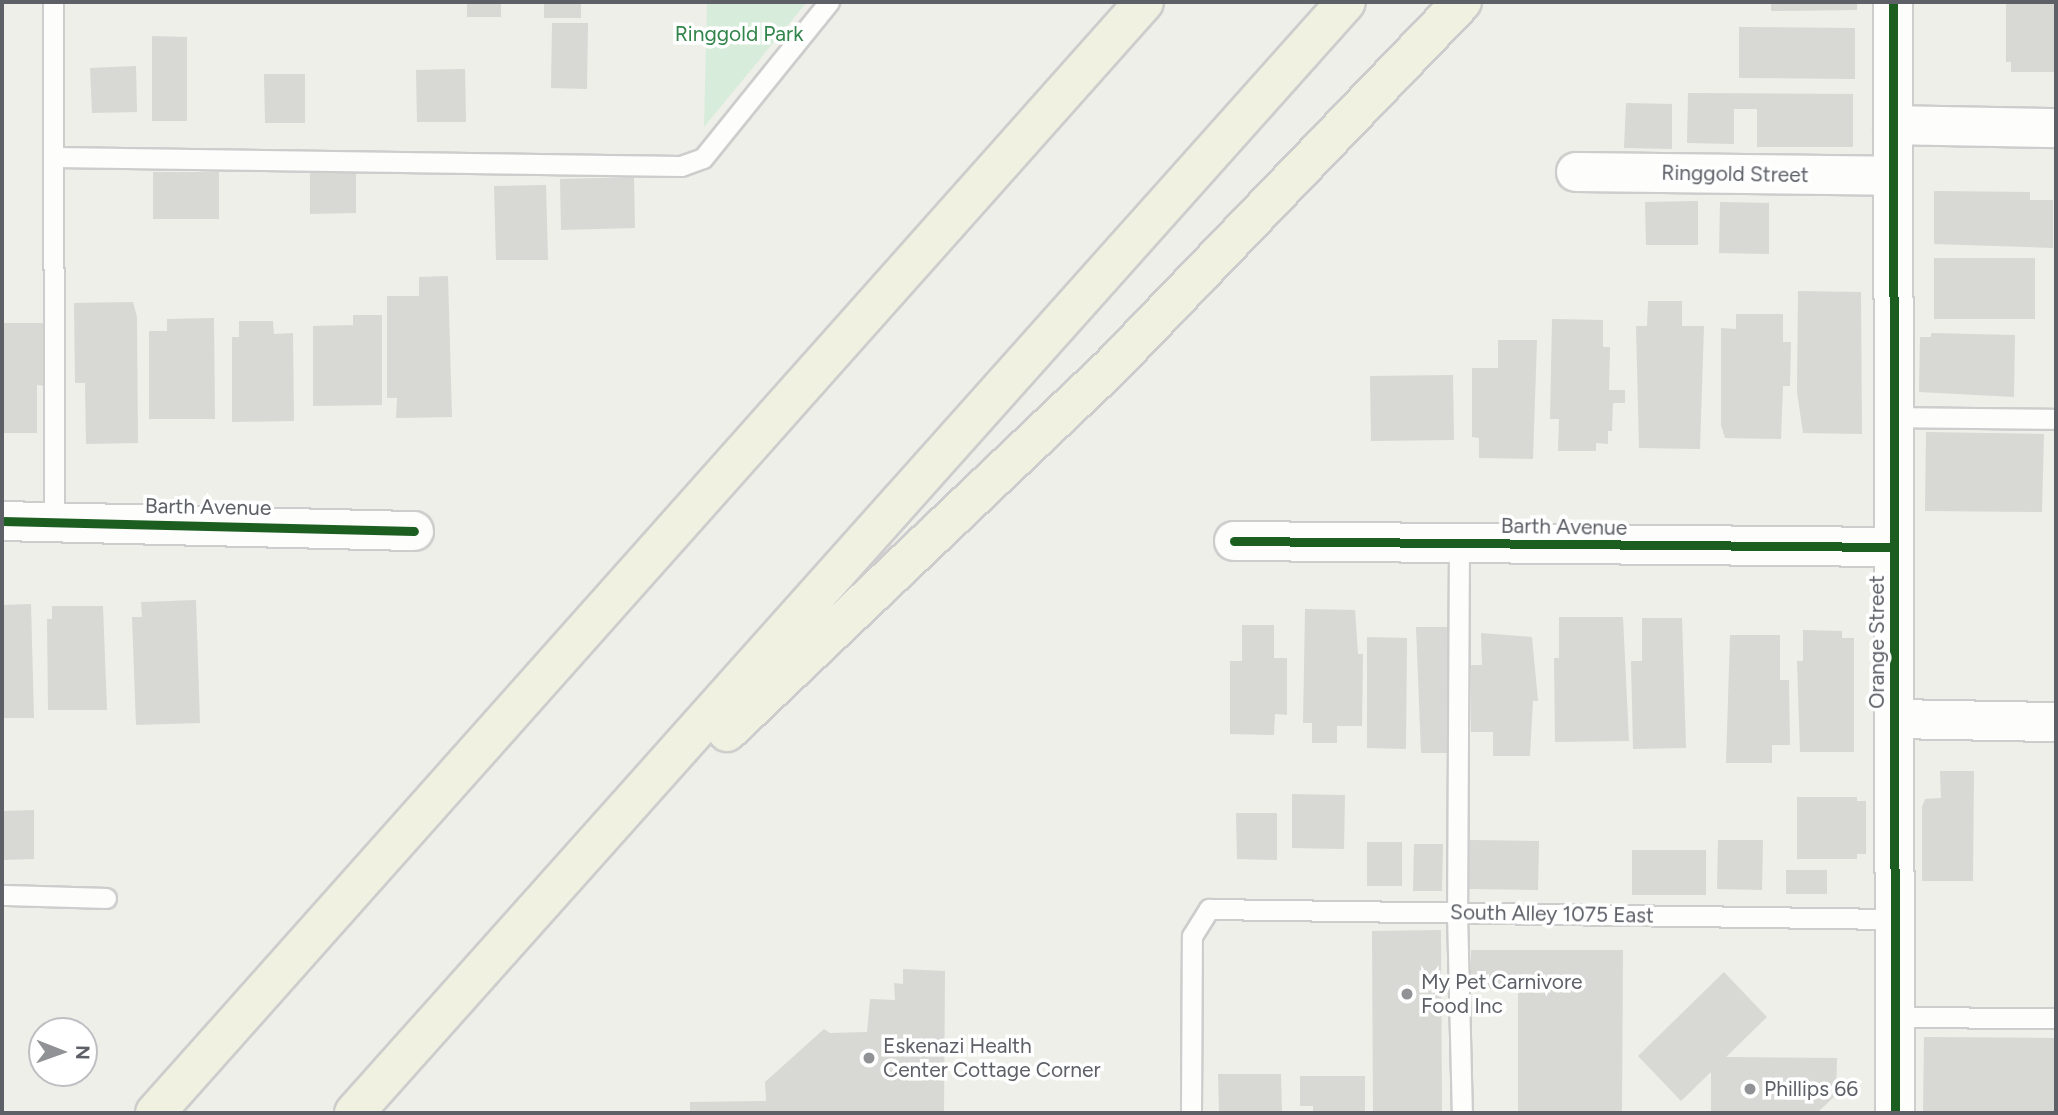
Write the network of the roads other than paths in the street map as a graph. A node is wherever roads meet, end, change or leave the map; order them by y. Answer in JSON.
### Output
{"nodes":[{"id":1,"x":53,"y":2,"type":"edge"},
{"id":2,"x":829,"y":2,"type":"edge"},
{"id":3,"x":1144,"y":2,"type":"edge"},
{"id":4,"x":1346,"y":2,"type":"edge"},
{"id":5,"x":1462,"y":2,"type":"edge"},
{"id":6,"x":1893,"y":2,"type":"edge"},
{"id":7,"x":1894,"y":125,"type":"junction"},
{"id":8,"x":2056,"y":128,"type":"edge"},
{"id":9,"x":55,"y":157,"type":"junction"},
{"id":10,"x":1576,"y":172,"type":"dead end"},
{"id":11,"x":1893,"y":176,"type":"junction"},
{"id":12,"x":1894,"y":417,"type":"junction"},
{"id":13,"x":2056,"y":419,"type":"edge"},
{"id":14,"x":2,"y":521,"type":"edge"},
{"id":15,"x":54,"y":522,"type":"junction"},
{"id":16,"x":414,"y":531,"type":"dead end"},
{"id":17,"x":1234,"y":541,"type":"dead end"},
{"id":18,"x":1459,"y":543,"type":"junction"},
{"id":19,"x":1894,"y":547,"type":"junction"},
{"id":20,"x":1895,"y":719,"type":"junction"},
{"id":21,"x":2056,"y":722,"type":"edge"},
{"id":22,"x":2,"y":895,"type":"edge"},
{"id":23,"x":106,"y":898,"type":"dead end"},
{"id":24,"x":1457,"y":913,"type":"junction"},
{"id":25,"x":1895,"y":919,"type":"junction"},
{"id":26,"x":509,"y":938,"type":"junction"},
{"id":27,"x":1895,"y":1017,"type":"junction"},
{"id":28,"x":2056,"y":1018,"type":"edge"},
{"id":29,"x":167,"y":1101,"type":"edge"},
{"id":30,"x":362,"y":1104,"type":"edge"},
{"id":31,"x":1191,"y":1113,"type":"edge"},
{"id":32,"x":1462,"y":1113,"type":"edge"},
{"id":33,"x":1895,"y":1113,"type":"edge"}],
"edges":[{"from":1,"to":9,"type":"lane"},
{"from":2,"to":9,"type":"lane"},
{"from":3,"to":29,"type":"highway"},
{"from":4,"to":26,"type":"highway"},
{"from":5,"to":26,"type":"highway"},
{"from":6,"to":7,"type":"street","name":"Orange Street"},
{"from":7,"to":8,"type":"street"},
{"from":7,"to":11,"type":"street","name":"Orange Street"},
{"from":9,"to":15,"type":"lane"},
{"from":10,"to":11,"type":"street","name":"Ringgold Street"},
{"from":11,"to":12,"type":"street","name":"Orange Street"},
{"from":12,"to":13,"type":"lane"},
{"from":12,"to":19,"type":"street","name":"Orange Street"},
{"from":14,"to":15,"type":"street","name":"Barth Avenue"},
{"from":15,"to":16,"type":"street","name":"Barth Avenue"},
{"from":17,"to":18,"type":"street","name":"Barth Avenue"},
{"from":18,"to":19,"type":"street","name":"Barth Avenue"},
{"from":18,"to":24,"type":"lane"},
{"from":19,"to":20,"type":"street","name":"Orange Street"},
{"from":20,"to":21,"type":"street"},
{"from":20,"to":25,"type":"street","name":"Orange Street"},
{"from":22,"to":23,"type":"lane"},
{"from":24,"to":25,"type":"lane","name":"South Alley 1075 East"},
{"from":24,"to":31,"type":"lane","name":"South Alley 1075 East"},
{"from":24,"to":32,"type":"lane"},
{"from":25,"to":27,"type":"street","name":"Orange Street"},
{"from":26,"to":30,"type":"highway"},
{"from":27,"to":28,"type":"lane"},
{"from":27,"to":33,"type":"street","name":"Orange Street"}]}
